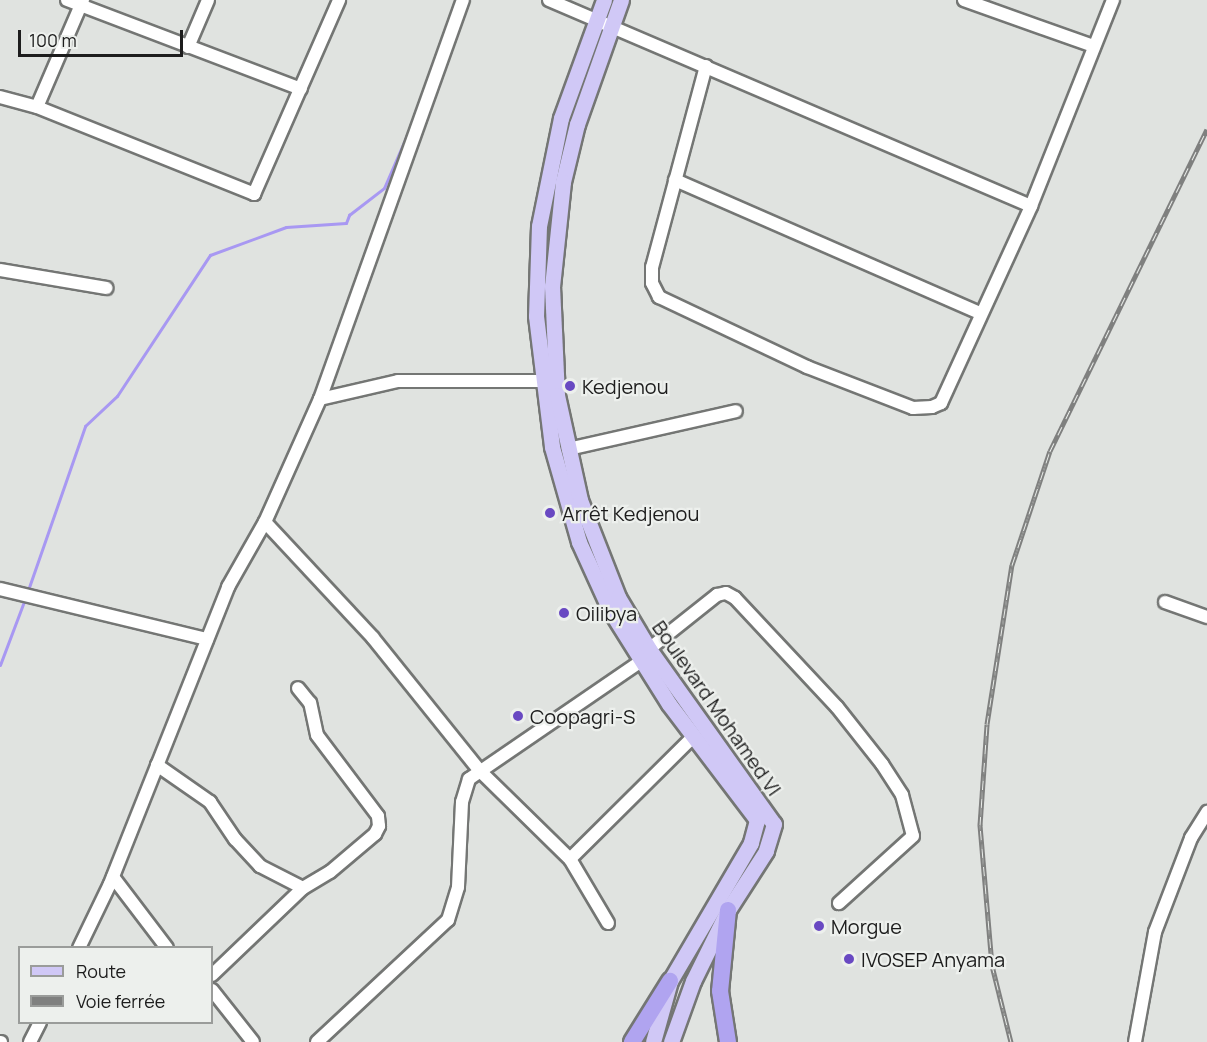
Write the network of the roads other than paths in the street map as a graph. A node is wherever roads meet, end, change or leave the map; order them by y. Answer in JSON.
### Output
{"nodes":[{"id":1,"x":67,"y":0,"type":"edge"},
{"id":2,"x":208,"y":0,"type":"edge"},
{"id":3,"x":339,"y":0,"type":"edge"},
{"id":4,"x":464,"y":0,"type":"edge"},
{"id":5,"x":549,"y":0,"type":"edge"},
{"id":6,"x":604,"y":0,"type":"edge"},
{"id":7,"x":621,"y":0,"type":"edge"},
{"id":8,"x":964,"y":0,"type":"edge"},
{"id":9,"x":1113,"y":0,"type":"edge"},
{"id":10,"x":82,"y":3,"type":"edge"},
{"id":11,"x":981,"y":3,"type":"edge"},
{"id":12,"x":604,"y":23,"type":"junction"},
{"id":13,"x":1093,"y":46,"type":"junction"},
{"id":14,"x":188,"y":47,"type":"junction"},
{"id":15,"x":706,"y":66,"type":"junction"},
{"id":16,"x":301,"y":89,"type":"junction"},
{"id":17,"x":0,"y":97,"type":"edge"},
{"id":18,"x":37,"y":107,"type":"junction"},
{"id":19,"x":675,"y":180,"type":"junction"},
{"id":20,"x":1031,"y":206,"type":"junction"},
{"id":21,"x":0,"y":270,"type":"edge"},
{"id":22,"x":106,"y":288,"type":"dead end"},
{"id":23,"x":981,"y":314,"type":"junction"},
{"id":24,"x":542,"y":381,"type":"junction"},
{"id":25,"x":320,"y":399,"type":"junction"},
{"id":26,"x":736,"y":411,"type":"dead end"},
{"id":27,"x":568,"y":449,"type":"junction"},
{"id":28,"x":265,"y":522,"type":"junction"},
{"id":29,"x":0,"y":589,"type":"edge"},
{"id":30,"x":1166,"y":602,"type":"dead end"},
{"id":31,"x":1207,"y":616,"type":"edge"},
{"id":32,"x":207,"y":639,"type":"junction"},
{"id":33,"x":649,"y":649,"type":"junction"},
{"id":34,"x":640,"y":662,"type":"junction"},
{"id":35,"x":298,"y":688,"type":"dead end"},
{"id":36,"x":694,"y":736,"type":"junction"},
{"id":37,"x":157,"y":765,"type":"junction"},
{"id":38,"x":479,"y":770,"type":"junction"},
{"id":39,"x":1207,"y":812,"type":"edge"},
{"id":40,"x":570,"y":859,"type":"junction"},
{"id":41,"x":112,"y":877,"type":"junction"},
{"id":42,"x":303,"y":888,"type":"junction"},
{"id":43,"x":839,"y":903,"type":"dead end"},
{"id":44,"x":728,"y":910,"type":"junction"},
{"id":45,"x":608,"y":923,"type":"dead end"},
{"id":46,"x":80,"y":946,"type":"edge"},
{"id":47,"x":165,"y":946,"type":"edge"},
{"id":48,"x":213,"y":974,"type":"edge"},
{"id":49,"x":670,"y":981,"type":"junction"},
{"id":50,"x":213,"y":991,"type":"edge"},
{"id":51,"x":39,"y":1024,"type":"edge"},
{"id":52,"x":30,"y":1042,"type":"edge"},
{"id":53,"x":253,"y":1042,"type":"edge"},
{"id":54,"x":316,"y":1042,"type":"edge"},
{"id":55,"x":632,"y":1042,"type":"edge"},
{"id":56,"x":653,"y":1042,"type":"edge"},
{"id":57,"x":671,"y":1042,"type":"edge"},
{"id":58,"x":728,"y":1042,"type":"edge"},
{"id":59,"x":1135,"y":1042,"type":"edge"}],
"edges":[{"from":1,"to":10,"type":"street"},
{"from":2,"to":14,"type":"street"},
{"from":3,"to":16,"type":"street"},
{"from":4,"to":25,"type":"street"},
{"from":5,"to":12,"type":"street"},
{"from":6,"to":12,"type":"main road","name":"Boulevard Mohamed VI"},
{"from":7,"to":12,"type":"main road","name":"Boulevard Mohamed VI"},
{"from":8,"to":11,"type":"street"},
{"from":9,"to":13,"type":"street"},
{"from":10,"to":14,"type":"street"},
{"from":10,"to":18,"type":"street"},
{"from":11,"to":13,"type":"street"},
{"from":12,"to":15,"type":"street"},
{"from":12,"to":24,"type":"main road","name":"Boulevard Mohamed VI"},
{"from":12,"to":27,"type":"main road","name":"Boulevard Mohamed VI"},
{"from":13,"to":20,"type":"street"},
{"from":14,"to":16,"type":"street"},
{"from":15,"to":19,"type":"street"},
{"from":15,"to":20,"type":"street"},
{"from":16,"to":18,"type":"street"},
{"from":17,"to":18,"type":"street"},
{"from":19,"to":23,"type":"street"},
{"from":19,"to":23,"type":"street"},
{"from":20,"to":23,"type":"street"},
{"from":21,"to":22,"type":"street"},
{"from":24,"to":25,"type":"street"},
{"from":24,"to":34,"type":"main road","name":"Boulevard Mohamed VI"},
{"from":25,"to":28,"type":"street"},
{"from":26,"to":27,"type":"street"},
{"from":27,"to":33,"type":"main road","name":"Boulevard Mohamed VI"},
{"from":28,"to":32,"type":"street"},
{"from":28,"to":38,"type":"street"},
{"from":29,"to":32,"type":"street"},
{"from":30,"to":31,"type":"street"},
{"from":32,"to":37,"type":"street"},
{"from":33,"to":43,"type":"street"},
{"from":33,"to":44,"type":"main road","name":"Boulevard Mohamed VI"},
{"from":34,"to":36,"type":"main road","name":"Boulevard Mohamed VI"},
{"from":34,"to":38,"type":"street"},
{"from":35,"to":42,"type":"street"},
{"from":36,"to":40,"type":"street"},
{"from":36,"to":49,"type":"main road","name":"Boulevard Mohamed VI"},
{"from":37,"to":41,"type":"street"},
{"from":37,"to":42,"type":"street"},
{"from":38,"to":40,"type":"street"},
{"from":38,"to":54,"type":"street"},
{"from":39,"to":59,"type":"street"},
{"from":40,"to":45,"type":"street"},
{"from":41,"to":46,"type":"street"},
{"from":41,"to":47,"type":"street"},
{"from":42,"to":48,"type":"street"},
{"from":44,"to":57,"type":"main road","name":"Boulevard Mohamed VI"},
{"from":44,"to":58,"type":"highway"},
{"from":49,"to":55,"type":"highway"},
{"from":49,"to":56,"type":"main road","name":"Boulevard Mohamed VI"},
{"from":50,"to":53,"type":"street"},
{"from":51,"to":52,"type":"street"}]}
